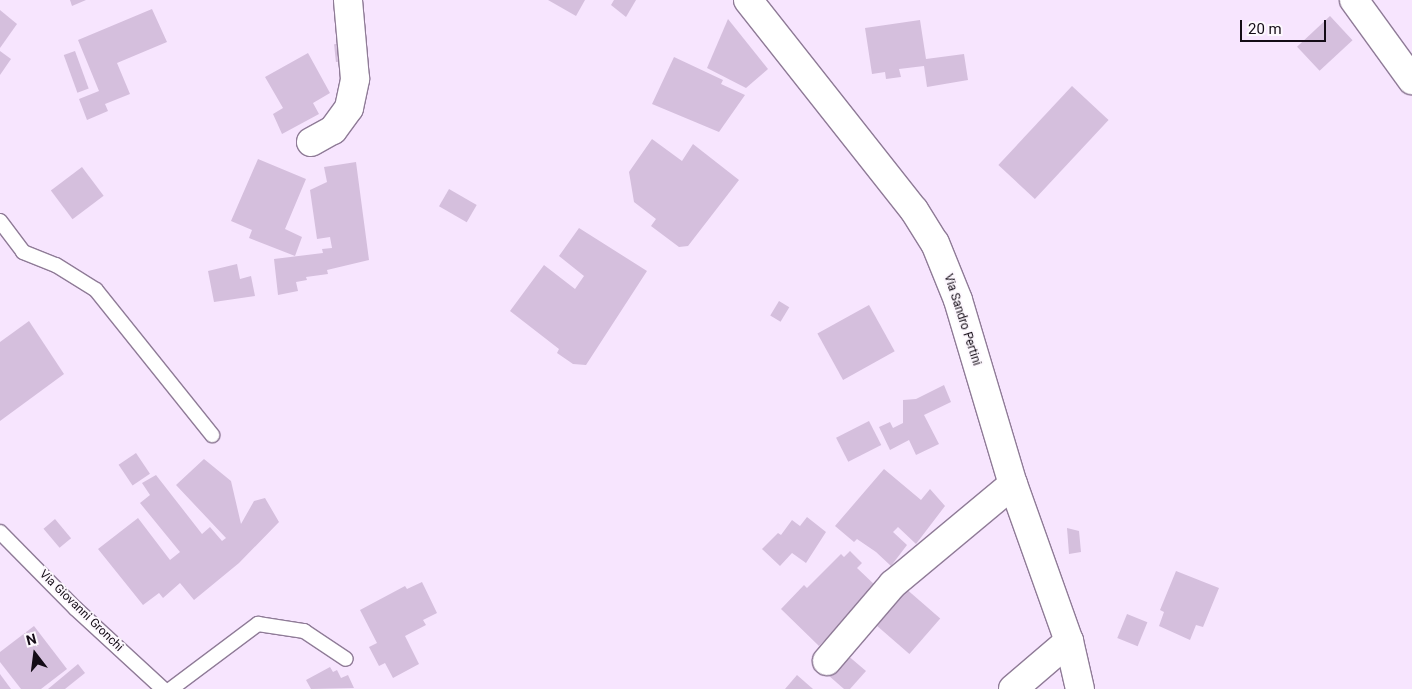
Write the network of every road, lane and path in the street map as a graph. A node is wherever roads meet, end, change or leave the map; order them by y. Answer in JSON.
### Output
{"nodes":[{"id":1,"x":348,"y":0,"type":"edge"},
{"id":2,"x":748,"y":0,"type":"edge"},
{"id":3,"x":1354,"y":0,"type":"edge"},
{"id":4,"x":1412,"y":80,"type":"edge"},
{"id":5,"x":311,"y":142,"type":"dead end"},
{"id":6,"x":0,"y":221,"type":"edge"},
{"id":7,"x":212,"y":435,"type":"dead end"},
{"id":8,"x":1012,"y":484,"type":"junction"},
{"id":9,"x":0,"y":532,"type":"edge"},
{"id":10,"x":1069,"y":641,"type":"junction"},
{"id":11,"x":346,"y":659,"type":"dead end"},
{"id":12,"x":827,"y":661,"type":"dead end"},
{"id":13,"x":163,"y":689,"type":"edge"},
{"id":14,"x":171,"y":689,"type":"edge"},
{"id":15,"x":1013,"y":689,"type":"edge"},
{"id":16,"x":1080,"y":689,"type":"edge"}],
"edges":[{"from":1,"to":5,"type":"street"},
{"from":2,"to":8,"type":"street","name":"Via Sandro Pertini"},
{"from":3,"to":4,"type":"street"},
{"from":6,"to":7,"type":"lane"},
{"from":8,"to":10,"type":"street","name":"Via Sandro Pertini"},
{"from":8,"to":12,"type":"street"},
{"from":9,"to":13,"type":"lane","name":"Via Giovanni Gronchi"},
{"from":10,"to":15,"type":"street"},
{"from":10,"to":16,"type":"street","name":"Via Sandro Pertini"},
{"from":11,"to":14,"type":"lane"}]}
